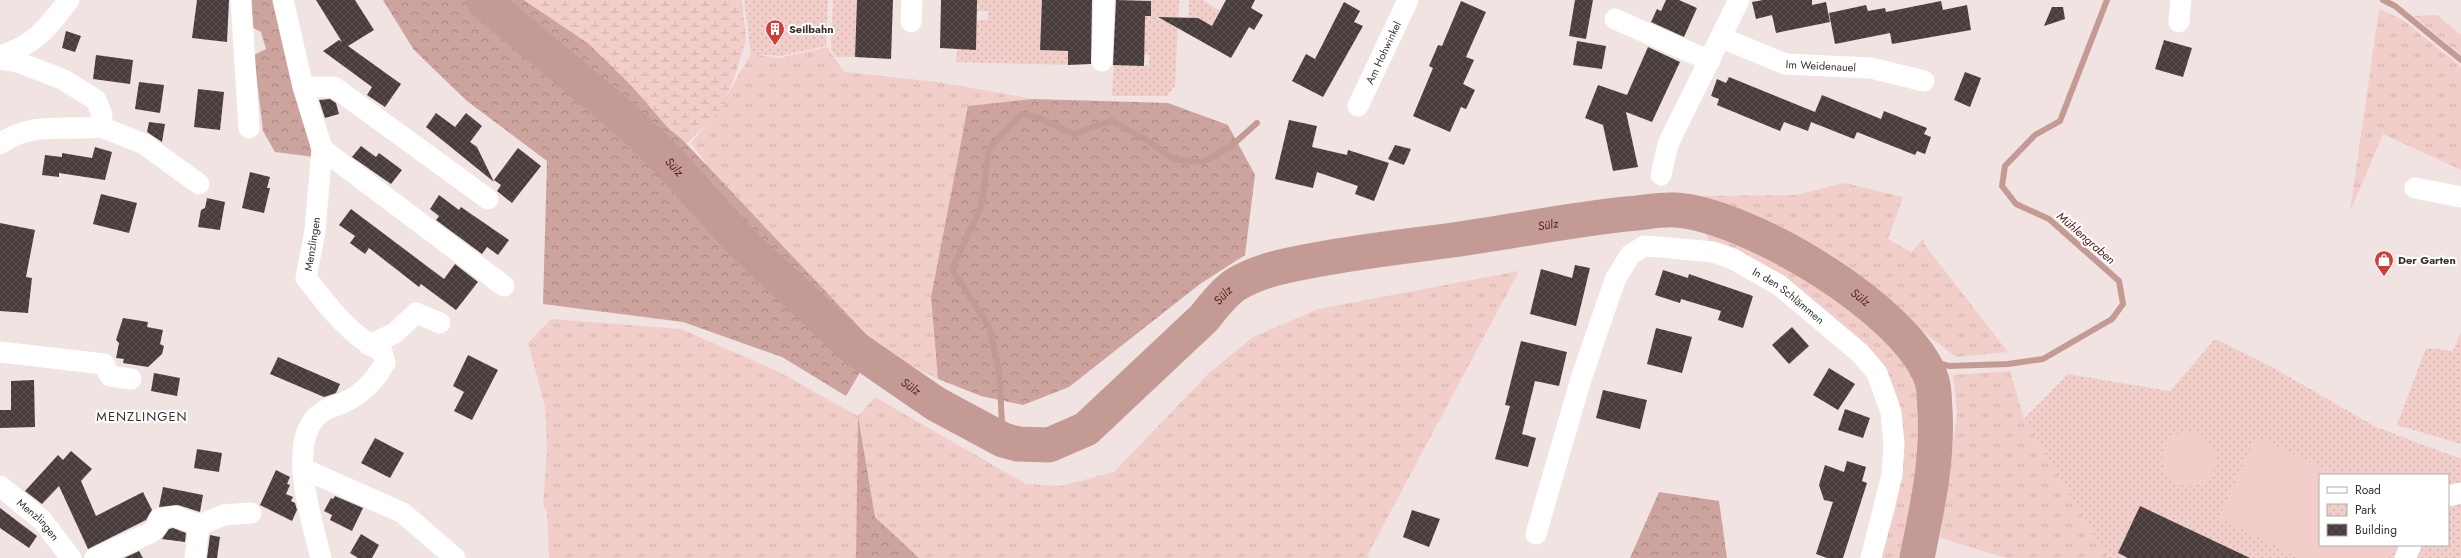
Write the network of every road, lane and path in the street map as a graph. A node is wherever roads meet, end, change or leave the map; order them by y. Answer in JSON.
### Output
{"nodes":[{"id":1,"x":69,"y":0,"type":"edge"},
{"id":2,"x":241,"y":0,"type":"edge"},
{"id":3,"x":283,"y":0,"type":"edge"},
{"id":4,"x":912,"y":0,"type":"edge"},
{"id":5,"x":1104,"y":0,"type":"edge"},
{"id":6,"x":1408,"y":0,"type":"edge"},
{"id":7,"x":1739,"y":0,"type":"edge"},
{"id":8,"x":1615,"y":19,"type":"dead end"},
{"id":9,"x":911,"y":22,"type":"dead end"},
{"id":10,"x":1722,"y":38,"type":"junction"},
{"id":11,"x":0,"y":58,"type":"edge"},
{"id":12,"x":1102,"y":61,"type":"dead end"},
{"id":13,"x":1710,"y":61,"type":"junction"},
{"id":14,"x":1924,"y":81,"type":"dead end"},
{"id":15,"x":303,"y":87,"type":"junction"},
{"id":16,"x":1358,"y":106,"type":"dead end"},
{"id":17,"x":101,"y":127,"type":"junction"},
{"id":18,"x":248,"y":128,"type":"dead end"},
{"id":19,"x":0,"y":144,"type":"edge"},
{"id":20,"x":322,"y":149,"type":"junction"},
{"id":21,"x":1661,"y":175,"type":"dead end"},
{"id":22,"x":199,"y":184,"type":"dead end"},
{"id":23,"x":2415,"y":188,"type":"dead end"},
{"id":24,"x":2461,"y":197,"type":"edge"},
{"id":25,"x":488,"y":198,"type":"dead end"},
{"id":26,"x":504,"y":286,"type":"dead end"},
{"id":27,"x":440,"y":323,"type":"dead end"},
{"id":28,"x":369,"y":345,"type":"junction"},
{"id":29,"x":0,"y":352,"type":"edge"},
{"id":30,"x":131,"y":379,"type":"dead end"},
{"id":31,"x":304,"y":469,"type":"junction"},
{"id":32,"x":0,"y":486,"type":"edge"},
{"id":33,"x":2461,"y":493,"type":"edge"},
{"id":34,"x":2449,"y":496,"type":"edge"},
{"id":35,"x":251,"y":513,"type":"dead end"},
{"id":36,"x":198,"y":525,"type":"junction"},
{"id":37,"x":1536,"y":534,"type":"dead end"},
{"id":38,"x":2411,"y":546,"type":"edge"},
{"id":39,"x":71,"y":558,"type":"edge"},
{"id":40,"x":96,"y":558,"type":"edge"},
{"id":41,"x":195,"y":558,"type":"edge"},
{"id":42,"x":321,"y":558,"type":"edge"},
{"id":43,"x":456,"y":558,"type":"edge"},
{"id":44,"x":1871,"y":558,"type":"edge"},
{"id":45,"x":2405,"y":558,"type":"edge"}],
"edges":[{"from":1,"to":11,"type":"street"},
{"from":2,"to":18,"type":"street"},
{"from":3,"to":15,"type":"street","name":"Menzlingen"},
{"from":4,"to":9,"type":"street"},
{"from":5,"to":12,"type":"street"},
{"from":6,"to":16,"type":"street","name":"Am Hohwinkel"},
{"from":7,"to":10,"type":"street"},
{"from":8,"to":13,"type":"street"},
{"from":10,"to":13,"type":"street"},
{"from":10,"to":14,"type":"street","name":"Im Weidenauel"},
{"from":11,"to":17,"type":"street"},
{"from":13,"to":21,"type":"street"},
{"from":15,"to":20,"type":"street","name":"Menzlingen"},
{"from":15,"to":25,"type":"street"},
{"from":17,"to":19,"type":"street"},
{"from":17,"to":22,"type":"street"},
{"from":20,"to":26,"type":"street"},
{"from":20,"to":28,"type":"street","name":"Menzlingen"},
{"from":23,"to":24,"type":"street"},
{"from":27,"to":28,"type":"street"},
{"from":28,"to":31,"type":"street","name":"Menzlingen"},
{"from":29,"to":30,"type":"street"},
{"from":31,"to":42,"type":"street","name":"Menzlingen"},
{"from":31,"to":43,"type":"street"},
{"from":32,"to":39,"type":"street","name":"Menzlingen"},
{"from":33,"to":34,"type":"street"},
{"from":35,"to":36,"type":"street"},
{"from":36,"to":40,"type":"street"},
{"from":36,"to":41,"type":"street"},
{"from":37,"to":44,"type":"street","name":"In den Schlämmen"},
{"from":38,"to":45,"type":"street"}]}
